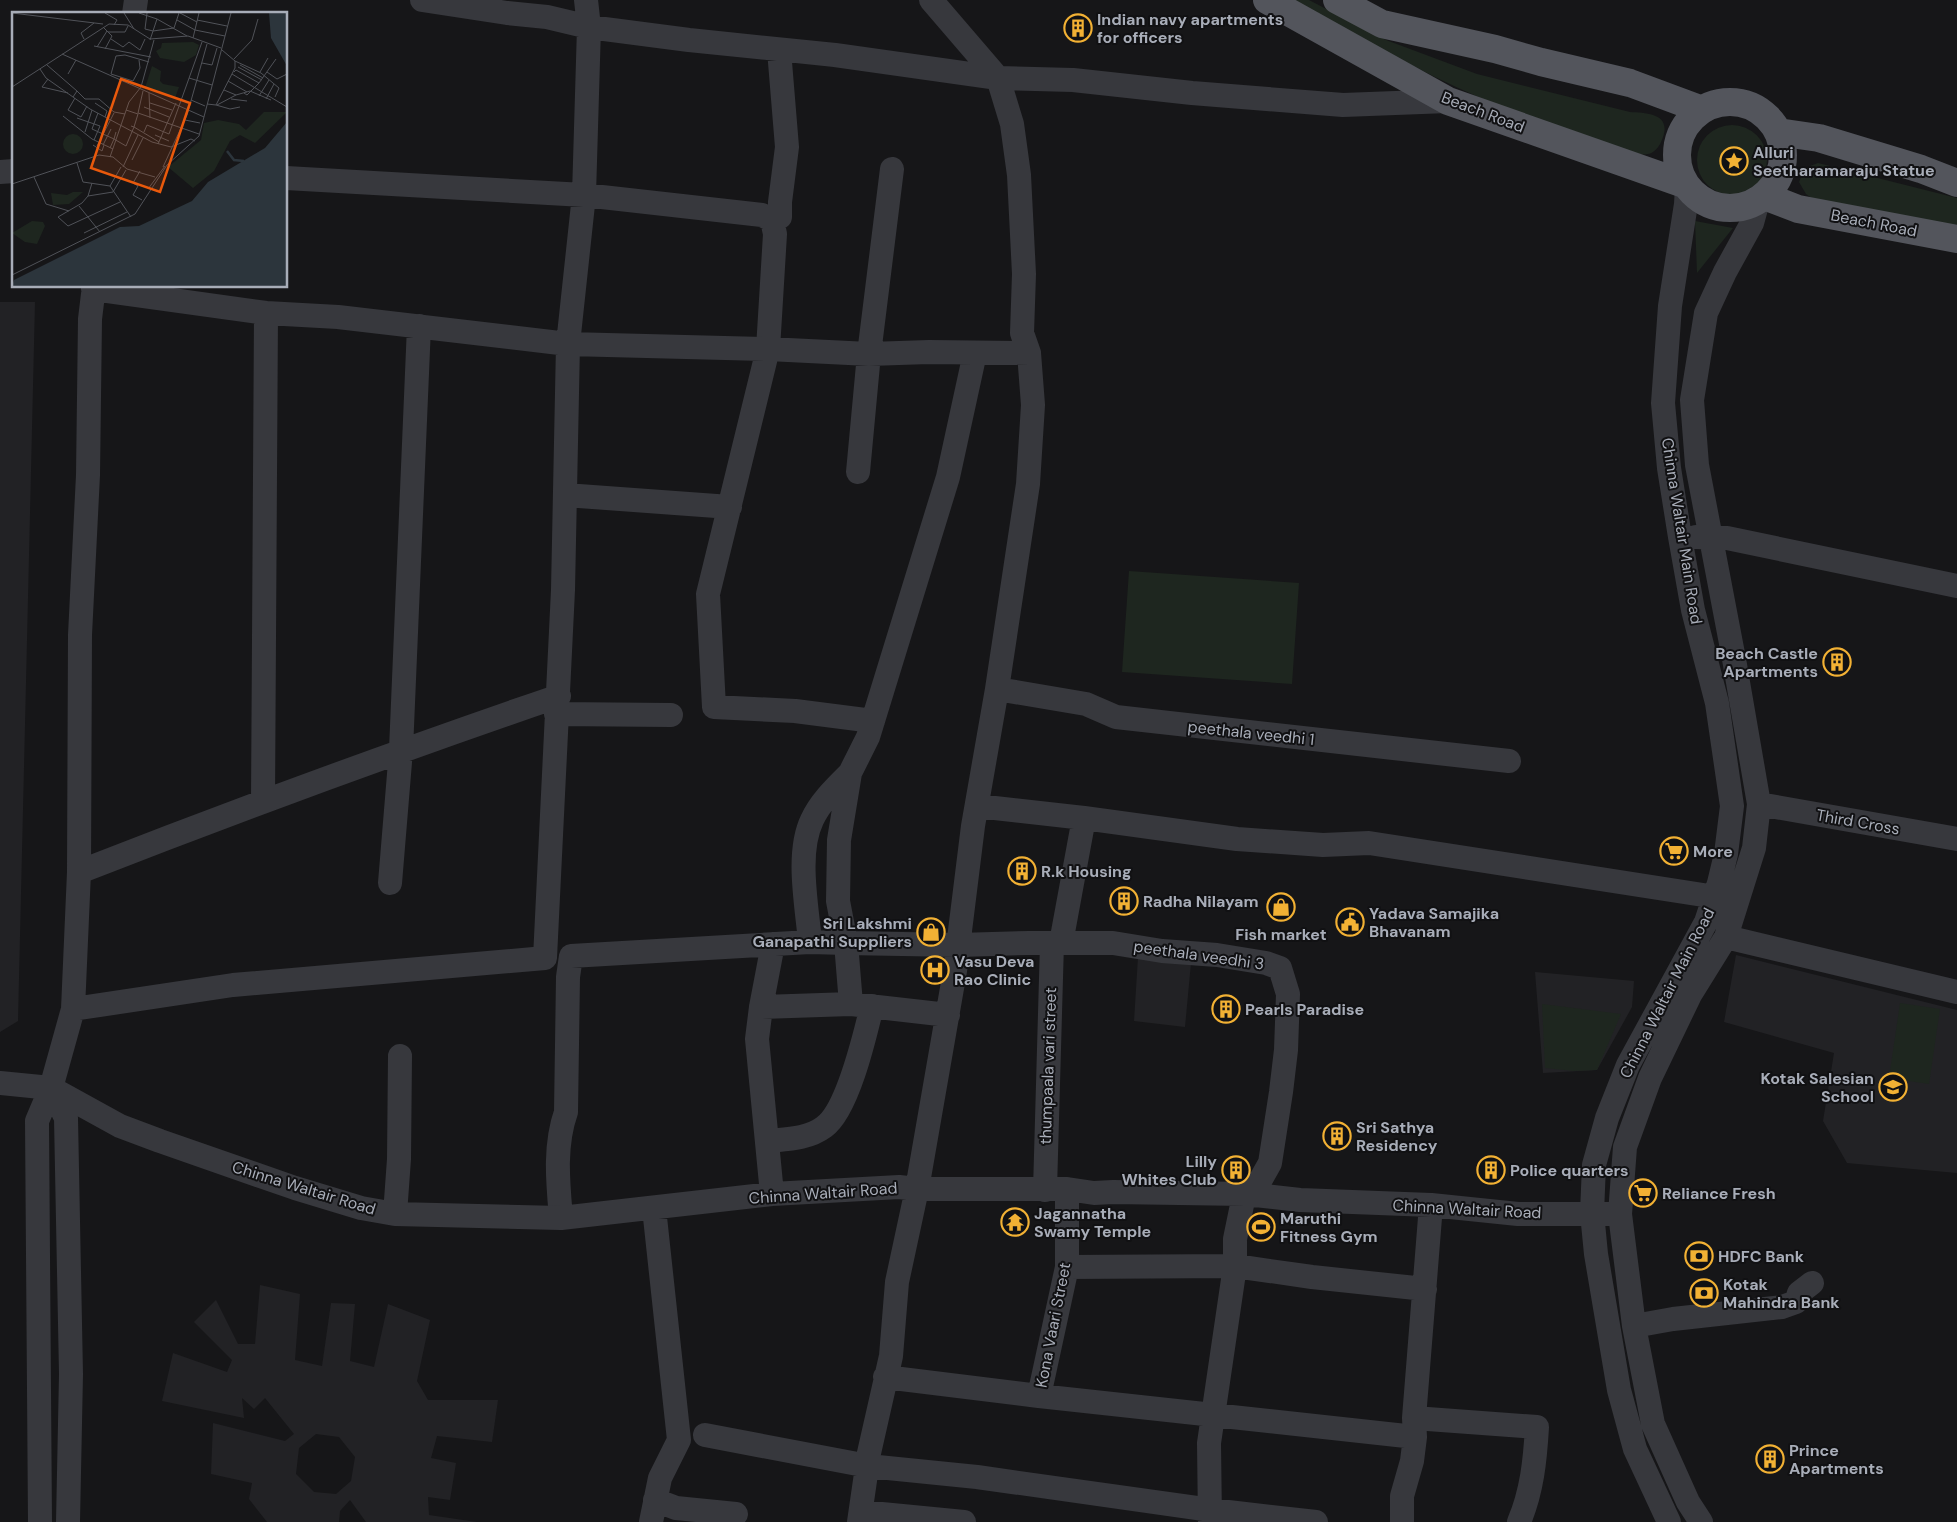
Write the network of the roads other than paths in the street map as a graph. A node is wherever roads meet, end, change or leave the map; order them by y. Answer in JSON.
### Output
{"nodes":[{"id":1,"x":422,"y":0,"type":"edge"},
{"id":2,"x":586,"y":0,"type":"edge"},
{"id":3,"x":931,"y":0,"type":"edge"},
{"id":4,"x":1267,"y":0,"type":"edge"},
{"id":5,"x":1336,"y":0,"type":"edge"},
{"id":6,"x":589,"y":26,"type":"junction"},
{"id":7,"x":779,"y":50,"type":"junction"},
{"id":8,"x":998,"y":78,"type":"junction"},
{"id":9,"x":1448,"y":101,"type":"junction"},
{"id":10,"x":1700,"y":109,"type":"junction"},
{"id":11,"x":1778,"y":132,"type":"junction"},
{"id":12,"x":892,"y":169,"type":"dead end"},
{"id":13,"x":288,"y":178,"type":"edge"},
{"id":14,"x":1957,"y":183,"type":"edge"},
{"id":15,"x":1685,"y":186,"type":"junction"},
{"id":16,"x":584,"y":195,"type":"junction"},
{"id":17,"x":1761,"y":199,"type":"junction"},
{"id":18,"x":780,"y":217,"type":"dead end"},
{"id":19,"x":1957,"y":239,"type":"edge"},
{"id":20,"x":94,"y":288,"type":"edge"},
{"id":21,"x":266,"y":313,"type":"junction"},
{"id":22,"x":419,"y":326,"type":"junction"},
{"id":23,"x":568,"y":344,"type":"junction"},
{"id":24,"x":768,"y":349,"type":"junction"},
{"id":25,"x":974,"y":352,"type":"junction"},
{"id":26,"x":1029,"y":353,"type":"junction"},
{"id":27,"x":869,"y":354,"type":"junction"},
{"id":28,"x":858,"y":472,"type":"dead end"},
{"id":29,"x":565,"y":495,"type":"junction"},
{"id":30,"x":730,"y":507,"type":"junction"},
{"id":31,"x":1712,"y":536,"type":"junction"},
{"id":32,"x":1680,"y":537,"type":"junction"},
{"id":33,"x":1957,"y":586,"type":"edge"},
{"id":34,"x":997,"y":689,"type":"junction"},
{"id":35,"x":558,"y":705,"type":"junction"},
{"id":36,"x":671,"y":715,"type":"dead end"},
{"id":37,"x":873,"y":721,"type":"junction"},
{"id":38,"x":401,"y":750,"type":"junction"},
{"id":39,"x":1509,"y":761,"type":"dead end"},
{"id":40,"x":850,"y":773,"type":"junction"},
{"id":41,"x":263,"y":801,"type":"junction"},
{"id":42,"x":1759,"y":804,"type":"junction"},
{"id":43,"x":977,"y":806,"type":"junction"},
{"id":44,"x":1084,"y":818,"type":"junction"},
{"id":45,"x":1957,"y":839,"type":"edge"},
{"id":46,"x":79,"y":872,"type":"junction"},
{"id":47,"x":390,"y":883,"type":"dead end"},
{"id":48,"x":1716,"y":897,"type":"junction"},
{"id":49,"x":1726,"y":937,"type":"junction"},
{"id":50,"x":810,"y":942,"type":"junction"},
{"id":51,"x":846,"y":943,"type":"junction"},
{"id":52,"x":1056,"y":943,"type":"junction"},
{"id":53,"x":773,"y":944,"type":"junction"},
{"id":54,"x":958,"y":945,"type":"junction"},
{"id":55,"x":571,"y":956,"type":"junction"},
{"id":56,"x":545,"y":958,"type":"junction"},
{"id":57,"x":1957,"y":992,"type":"edge"},
{"id":58,"x":862,"y":1005,"type":"junction"},
{"id":59,"x":761,"y":1007,"type":"junction"},
{"id":60,"x":73,"y":1009,"type":"junction"},
{"id":61,"x":948,"y":1015,"type":"junction"},
{"id":62,"x":400,"y":1056,"type":"dead end"},
{"id":63,"x":0,"y":1083,"type":"edge"},
{"id":64,"x":51,"y":1088,"type":"junction"},
{"id":65,"x":768,"y":1140,"type":"junction"},
{"id":66,"x":917,"y":1189,"type":"junction"},
{"id":67,"x":1056,"y":1190,"type":"junction"},
{"id":68,"x":772,"y":1194,"type":"junction"},
{"id":69,"x":1246,"y":1194,"type":"junction"},
{"id":70,"x":1431,"y":1205,"type":"junction"},
{"id":71,"x":654,"y":1208,"type":"junction"},
{"id":72,"x":1592,"y":1213,"type":"junction"},
{"id":73,"x":395,"y":1214,"type":"junction"},
{"id":74,"x":1620,"y":1214,"type":"junction"},
{"id":75,"x":561,"y":1218,"type":"junction"},
{"id":76,"x":1235,"y":1266,"type":"junction"},
{"id":77,"x":1067,"y":1267,"type":"junction"},
{"id":78,"x":1812,"y":1283,"type":"dead end"},
{"id":79,"x":1425,"y":1289,"type":"junction"},
{"id":80,"x":1634,"y":1326,"type":"junction"},
{"id":81,"x":885,"y":1377,"type":"junction"},
{"id":82,"x":1039,"y":1396,"type":"junction"},
{"id":83,"x":1212,"y":1414,"type":"junction"},
{"id":84,"x":1414,"y":1428,"type":"junction"},
{"id":85,"x":705,"y":1435,"type":"dead end"},
{"id":86,"x":868,"y":1466,"type":"junction"},
{"id":87,"x":653,"y":1511,"type":"edge"},
{"id":88,"x":736,"y":1514,"type":"dead end"},
{"id":89,"x":1210,"y":1516,"type":"edge"},
{"id":90,"x":860,"y":1517,"type":"edge"},
{"id":91,"x":40,"y":1522,"type":"edge"},
{"id":92,"x":68,"y":1522,"type":"edge"},
{"id":93,"x":964,"y":1522,"type":"edge"},
{"id":94,"x":1316,"y":1522,"type":"edge"},
{"id":95,"x":1402,"y":1522,"type":"edge"},
{"id":96,"x":1519,"y":1522,"type":"edge"},
{"id":97,"x":1669,"y":1522,"type":"edge"},
{"id":98,"x":1701,"y":1522,"type":"edge"}],
"edges":[{"from":1,"to":6,"type":"street"},
{"from":2,"to":6,"type":"street"},
{"from":3,"to":8,"type":"street"},
{"from":4,"to":9,"type":"main road","name":"Beach Road"},
{"from":5,"to":10,"type":"main road"},
{"from":6,"to":7,"type":"street"},
{"from":6,"to":16,"type":"street"},
{"from":7,"to":8,"type":"street"},
{"from":7,"to":18,"type":"street"},
{"from":8,"to":9,"type":"street"},
{"from":8,"to":26,"type":"street"},
{"from":9,"to":15,"type":"main road","name":"Beach Road"},
{"from":10,"to":11,"type":"main road"},
{"from":10,"to":15,"type":"main road"},
{"from":11,"to":14,"type":"main road"},
{"from":11,"to":17,"type":"main road"},
{"from":12,"to":27,"type":"street"},
{"from":13,"to":16,"type":"street"},
{"from":15,"to":17,"type":"main road"},
{"from":15,"to":32,"type":"street","name":"Chinna Waltair Main Road"},
{"from":16,"to":23,"type":"street"},
{"from":16,"to":24,"type":"street"},
{"from":17,"to":19,"type":"main road","name":"Beach Road"},
{"from":17,"to":31,"type":"street","name":"Chinna Waltair Main Road"},
{"from":20,"to":21,"type":"street"},
{"from":20,"to":46,"type":"street"},
{"from":21,"to":22,"type":"street"},
{"from":21,"to":41,"type":"street"},
{"from":22,"to":23,"type":"street"},
{"from":22,"to":38,"type":"street"},
{"from":23,"to":24,"type":"street"},
{"from":23,"to":29,"type":"street"},
{"from":24,"to":27,"type":"street"},
{"from":24,"to":30,"type":"street"},
{"from":25,"to":26,"type":"street"},
{"from":25,"to":27,"type":"street"},
{"from":25,"to":37,"type":"street"},
{"from":26,"to":34,"type":"street"},
{"from":27,"to":28,"type":"street"},
{"from":29,"to":30,"type":"street"},
{"from":29,"to":35,"type":"street"},
{"from":30,"to":37,"type":"street"},
{"from":31,"to":32,"type":"street"},
{"from":31,"to":33,"type":"street"},
{"from":31,"to":42,"type":"street","name":"Chinna Waltair Main Road"},
{"from":32,"to":48,"type":"street","name":"Chinna Waltair Main Road"},
{"from":34,"to":39,"type":"street","name":"peethala veedhi 1"},
{"from":34,"to":43,"type":"street"},
{"from":35,"to":36,"type":"street"},
{"from":35,"to":38,"type":"street"},
{"from":35,"to":56,"type":"street"},
{"from":37,"to":40,"type":"street"},
{"from":38,"to":41,"type":"street"},
{"from":38,"to":47,"type":"street"},
{"from":40,"to":50,"type":"street"},
{"from":40,"to":51,"type":"street"},
{"from":41,"to":46,"type":"street"},
{"from":42,"to":45,"type":"street","name":"Third Cross"},
{"from":42,"to":49,"type":"street","name":"Chinna Waltair Main Road"},
{"from":43,"to":44,"type":"street"},
{"from":43,"to":54,"type":"street"},
{"from":44,"to":48,"type":"street"},
{"from":44,"to":52,"type":"street","name":"thumpaala vari street"},
{"from":46,"to":60,"type":"street"},
{"from":48,"to":72,"type":"street","name":"Chinna Waltair Main Road"},
{"from":49,"to":57,"type":"street"},
{"from":49,"to":74,"type":"street","name":"Chinna Waltair Main Road"},
{"from":50,"to":51,"type":"street","name":"peethala veedhi 3"},
{"from":50,"to":53,"type":"street","name":"peethala veedhi 3"},
{"from":51,"to":54,"type":"street","name":"peethala veedhi 3"},
{"from":51,"to":58,"type":"street"},
{"from":52,"to":54,"type":"street","name":"peethala veedhi 3"},
{"from":52,"to":67,"type":"street","name":"thumpaala vari street"},
{"from":52,"to":69,"type":"street","name":"peethala veedhi 3"},
{"from":53,"to":55,"type":"street","name":"peethala veedhi 3"},
{"from":53,"to":59,"type":"street"},
{"from":54,"to":61,"type":"street"},
{"from":55,"to":56,"type":"street","name":"peethala veedhi 3"},
{"from":55,"to":75,"type":"street"},
{"from":56,"to":60,"type":"street","name":"peethala veedhi 3"},
{"from":58,"to":59,"type":"street"},
{"from":58,"to":61,"type":"street"},
{"from":58,"to":65,"type":"street"},
{"from":59,"to":65,"type":"street"},
{"from":60,"to":64,"type":"street"},
{"from":61,"to":66,"type":"street"},
{"from":62,"to":73,"type":"street"},
{"from":63,"to":64,"type":"street"},
{"from":64,"to":73,"type":"street","name":"Chinna Waltair Road"},
{"from":64,"to":91,"type":"street"},
{"from":64,"to":92,"type":"street"},
{"from":65,"to":68,"type":"street"},
{"from":66,"to":67,"type":"street","name":"Chinna Waltair Road"},
{"from":66,"to":68,"type":"street","name":"Chinna Waltair Road"},
{"from":66,"to":81,"type":"street"},
{"from":67,"to":69,"type":"street","name":"Chinna Waltair Road"},
{"from":67,"to":77,"type":"street","name":"Kona Vaari Street"},
{"from":68,"to":71,"type":"street","name":"Chinna Waltair Road"},
{"from":69,"to":70,"type":"street","name":"Chinna Waltair Road"},
{"from":69,"to":76,"type":"street","name":"peethala veedhi 3"},
{"from":70,"to":72,"type":"street","name":"Chinna Waltair Road"},
{"from":70,"to":79,"type":"street"},
{"from":71,"to":75,"type":"street","name":"Chinna Waltair Road"},
{"from":71,"to":87,"type":"street"},
{"from":72,"to":74,"type":"street","name":"Chinna Waltair Road"},
{"from":72,"to":97,"type":"street","name":"Chinna Waltair Main Road"},
{"from":73,"to":75,"type":"street","name":"Chinna Waltair Road"},
{"from":74,"to":80,"type":"street","name":"Chinna Waltair Main Road"},
{"from":76,"to":77,"type":"street"},
{"from":76,"to":79,"type":"street"},
{"from":76,"to":83,"type":"street","name":"peethala veedhi 3"},
{"from":77,"to":82,"type":"street","name":"Kona Vaari Street"},
{"from":78,"to":80,"type":"street"},
{"from":79,"to":84,"type":"street"},
{"from":80,"to":98,"type":"street","name":"Chinna Waltair Main Road"},
{"from":81,"to":82,"type":"street","name":"Kona Vaari Street"},
{"from":81,"to":86,"type":"street"},
{"from":82,"to":83,"type":"street"},
{"from":83,"to":84,"type":"street"},
{"from":83,"to":89,"type":"street","name":"peethala veedhi 3"},
{"from":84,"to":95,"type":"street"},
{"from":84,"to":96,"type":"street"},
{"from":85,"to":86,"type":"street"},
{"from":86,"to":89,"type":"street"},
{"from":86,"to":90,"type":"street"},
{"from":87,"to":88,"type":"street"},
{"from":89,"to":94,"type":"street"},
{"from":90,"to":93,"type":"street"}]}
